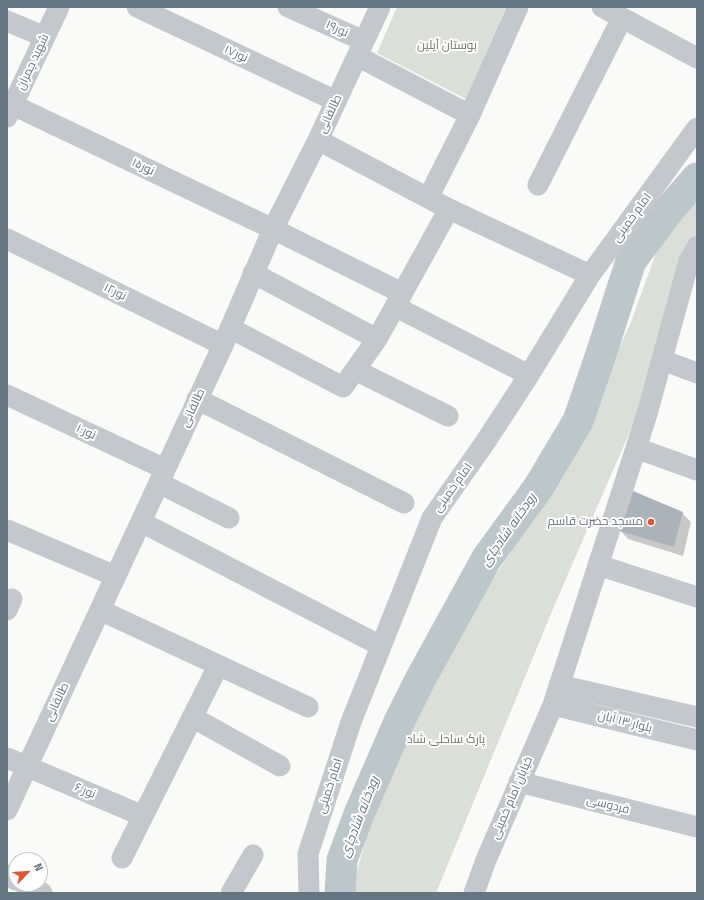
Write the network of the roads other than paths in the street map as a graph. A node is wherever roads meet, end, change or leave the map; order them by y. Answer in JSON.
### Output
{"nodes":[{"id":1,"x":59,"y":7,"type":"edge"},
{"id":2,"x":137,"y":7,"type":"edge"},
{"id":3,"x":288,"y":7,"type":"edge"},
{"id":4,"x":380,"y":7,"type":"edge"},
{"id":5,"x":518,"y":7,"type":"edge"},
{"id":6,"x":602,"y":7,"type":"edge"},
{"id":7,"x":622,"y":18,"type":"junction"},
{"id":8,"x":7,"y":22,"type":"edge"},
{"id":9,"x":45,"y":37,"type":"junction"},
{"id":10,"x":360,"y":48,"type":"junction"},
{"id":11,"x":697,"y":58,"type":"edge"},
{"id":12,"x":336,"y":101,"type":"junction"},
{"id":13,"x":10,"y":111,"type":"edge"},
{"id":14,"x":470,"y":115,"type":"junction"},
{"id":15,"x":697,"y":128,"type":"edge"},
{"id":16,"x":318,"y":140,"type":"junction"},
{"id":17,"x":538,"y":185,"type":"dead end"},
{"id":18,"x":428,"y":198,"type":"junction"},
{"id":19,"x":449,"y":210,"type":"junction"},
{"id":20,"x":273,"y":229,"type":"junction"},
{"id":21,"x":7,"y":239,"type":"edge"},
{"id":22,"x":694,"y":258,"type":"edge"},
{"id":23,"x":254,"y":273,"type":"junction"},
{"id":24,"x":590,"y":275,"type":"junction"},
{"id":25,"x":399,"y":300,"type":"junction"},
{"id":26,"x":226,"y":337,"type":"junction"},
{"id":27,"x":377,"y":340,"type":"junction"},
{"id":28,"x":662,"y":360,"type":"junction"},
{"id":29,"x":355,"y":370,"type":"junction"},
{"id":30,"x":697,"y":373,"type":"edge"},
{"id":31,"x":529,"y":375,"type":"junction"},
{"id":32,"x":7,"y":395,"type":"edge"},
{"id":33,"x":197,"y":399,"type":"junction"},
{"id":34,"x":448,"y":416,"type":"dead end"},
{"id":35,"x":636,"y":448,"type":"junction"},
{"id":36,"x":697,"y":470,"type":"edge"},
{"id":37,"x":162,"y":476,"type":"junction"},
{"id":38,"x":404,"y":503,"type":"dead end"},
{"id":39,"x":229,"y":518,"type":"dead end"},
{"id":40,"x":140,"y":522,"type":"junction"},
{"id":41,"x":7,"y":530,"type":"edge"},
{"id":42,"x":598,"y":565,"type":"junction"},
{"id":43,"x":116,"y":576,"type":"junction"},
{"id":44,"x":697,"y":598,"type":"edge"},
{"id":45,"x":100,"y":610,"type":"junction"},
{"id":46,"x":381,"y":646,"type":"junction"},
{"id":47,"x":218,"y":666,"type":"junction"},
{"id":48,"x":559,"y":685,"type":"junction"},
{"id":49,"x":553,"y":705,"type":"junction"},
{"id":50,"x":308,"y":707,"type":"dead end"},
{"id":51,"x":696,"y":714,"type":"edge"},
{"id":52,"x":192,"y":717,"type":"junction"},
{"id":53,"x":697,"y":740,"type":"edge"},
{"id":54,"x":7,"y":758,"type":"edge"},
{"id":55,"x":27,"y":766,"type":"junction"},
{"id":56,"x":280,"y":766,"type":"dead end"},
{"id":57,"x":519,"y":782,"type":"junction"},
{"id":58,"x":7,"y":810,"type":"edge"},
{"id":59,"x":143,"y":816,"type":"junction"},
{"id":60,"x":697,"y":827,"type":"edge"},
{"id":61,"x":253,"y":855,"type":"dead end"},
{"id":62,"x":122,"y":858,"type":"dead end"},
{"id":63,"x":481,"y":892,"type":"edge"},
{"id":64,"x":231,"y":893,"type":"edge"},
{"id":65,"x":309,"y":893,"type":"edge"}],
"edges":[{"from":1,"to":9,"type":"street","name":"شهید چمران"},
{"from":2,"to":12,"type":"street","name":"نور۱۷"},
{"from":3,"to":10,"type":"street","name":"نور۱۹"},
{"from":4,"to":10,"type":"street","name":"طالقانی"},
{"from":5,"to":14,"type":"street"},
{"from":6,"to":7,"type":"street"},
{"from":7,"to":11,"type":"street"},
{"from":7,"to":17,"type":"street"},
{"from":8,"to":9,"type":"street"},
{"from":9,"to":13,"type":"street","name":"شهید چمران"},
{"from":10,"to":12,"type":"street","name":"طالقانی"},
{"from":10,"to":14,"type":"street","name":"نور۱۹"},
{"from":12,"to":16,"type":"street","name":"طالقانی"},
{"from":13,"to":20,"type":"street","name":"نور۱۵"},
{"from":14,"to":18,"type":"street"},
{"from":15,"to":24,"type":"street","name":"امام خمینی"},
{"from":16,"to":18,"type":"street"},
{"from":16,"to":20,"type":"street","name":"طالقانی"},
{"from":18,"to":19,"type":"street"},
{"from":19,"to":24,"type":"street"},
{"from":19,"to":25,"type":"street"},
{"from":20,"to":23,"type":"street","name":"طالقانی"},
{"from":20,"to":25,"type":"street","name":"نور۱۵"},
{"from":21,"to":26,"type":"street","name":"نور۱۲"},
{"from":22,"to":28,"type":"street","name":"خیابان امام خمینی"},
{"from":23,"to":26,"type":"street","name":"طالقانی"},
{"from":23,"to":27,"type":"street"},
{"from":24,"to":31,"type":"street","name":"امام خمینی"},
{"from":25,"to":27,"type":"street"},
{"from":25,"to":31,"type":"street","name":"نور۱۵"},
{"from":26,"to":29,"type":"street","name":"نور۱۲"},
{"from":26,"to":33,"type":"street","name":"طالقانی"},
{"from":27,"to":29,"type":"street"},
{"from":28,"to":30,"type":"street"},
{"from":28,"to":35,"type":"street","name":"خیابان امام خمینی"},
{"from":29,"to":34,"type":"street"},
{"from":31,"to":46,"type":"street","name":"امام خمینی"},
{"from":32,"to":37,"type":"street","name":"نور۱۰"},
{"from":33,"to":37,"type":"street","name":"طالقانی"},
{"from":33,"to":38,"type":"street"},
{"from":35,"to":36,"type":"street"},
{"from":35,"to":42,"type":"street","name":"خیابان امام خمینی"},
{"from":37,"to":39,"type":"street","name":"نور۱۰"},
{"from":37,"to":40,"type":"street","name":"طالقانی"},
{"from":40,"to":43,"type":"street","name":"طالقانی"},
{"from":40,"to":46,"type":"street"},
{"from":41,"to":43,"type":"street"},
{"from":42,"to":44,"type":"street"},
{"from":42,"to":48,"type":"street","name":"خیابان امام خمینی"},
{"from":43,"to":45,"type":"street","name":"طالقانی"},
{"from":45,"to":47,"type":"street"},
{"from":45,"to":55,"type":"street","name":"طالقانی"},
{"from":46,"to":65,"type":"street","name":"امام خمینی"},
{"from":47,"to":50,"type":"street"},
{"from":47,"to":52,"type":"street"},
{"from":48,"to":49,"type":"street","name":"خیابان امام خمینی"},
{"from":48,"to":51,"type":"street","name":"بلوار ۱۳ آبان"},
{"from":49,"to":53,"type":"street","name":"بلوار ۱۳ آبان"},
{"from":49,"to":57,"type":"street","name":"خیابان امام خمینی"},
{"from":52,"to":56,"type":"street"},
{"from":52,"to":59,"type":"street"},
{"from":54,"to":55,"type":"street","name":"نور ۶"},
{"from":55,"to":58,"type":"street","name":"طالقانی"},
{"from":55,"to":59,"type":"street","name":"نور ۶"},
{"from":57,"to":60,"type":"street","name":"فردوسی"},
{"from":57,"to":63,"type":"street","name":"خیابان امام خمینی"},
{"from":59,"to":62,"type":"street"},
{"from":61,"to":64,"type":"street"}]}
